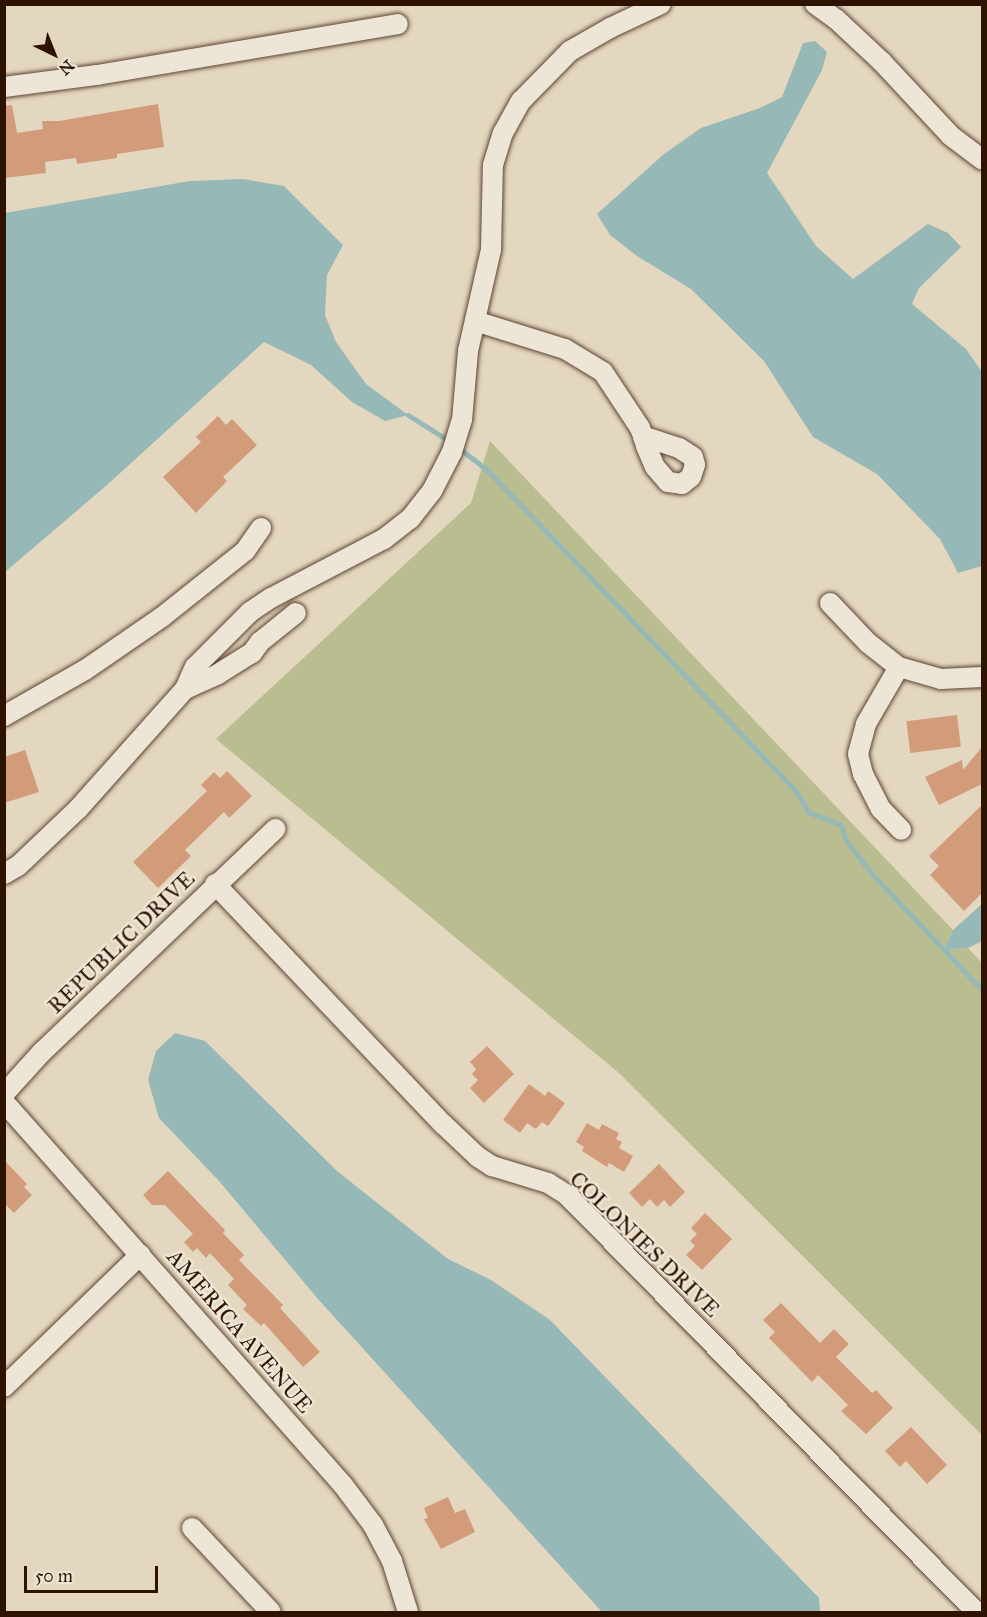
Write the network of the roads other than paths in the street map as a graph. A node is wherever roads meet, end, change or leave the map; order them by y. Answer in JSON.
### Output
{"nodes":[{"id":1,"x":661,"y":4,"type":"edge"},
{"id":2,"x":815,"y":4,"type":"edge"},
{"id":3,"x":839,"y":12,"type":"edge"},
{"id":4,"x":398,"y":24,"type":"dead end"},
{"id":5,"x":4,"y":87,"type":"edge"},
{"id":6,"x":982,"y":159,"type":"edge"},
{"id":7,"x":475,"y":321,"type":"junction"},
{"id":8,"x":643,"y":436,"type":"dead end"},
{"id":9,"x":261,"y":528,"type":"dead end"},
{"id":10,"x":310,"y":579,"type":"junction"},
{"id":11,"x":830,"y":603,"type":"dead end"},
{"id":12,"x":899,"y":667,"type":"junction"},
{"id":13,"x":982,"y":677,"type":"edge"},
{"id":14,"x":185,"y":689,"type":"junction"},
{"id":15,"x":4,"y":716,"type":"edge"},
{"id":16,"x":274,"y":829,"type":"dead end"},
{"id":17,"x":901,"y":830,"type":"dead end"},
{"id":18,"x":4,"y":874,"type":"edge"},
{"id":19,"x":215,"y":884,"type":"junction"},
{"id":20,"x":4,"y":1094,"type":"edge"},
{"id":21,"x":4,"y":1102,"type":"edge"},
{"id":22,"x":140,"y":1254,"type":"junction"},
{"id":23,"x":4,"y":1387,"type":"edge"},
{"id":24,"x":192,"y":1528,"type":"dead end"},
{"id":25,"x":271,"y":1612,"type":"edge"},
{"id":26,"x":408,"y":1612,"type":"edge"},
{"id":27,"x":976,"y":1612,"type":"edge"}],
"edges":[{"from":1,"to":7,"type":"street"},
{"from":2,"to":3,"type":"street"},
{"from":3,"to":6,"type":"street"},
{"from":4,"to":5,"type":"street"},
{"from":7,"to":8,"type":"street"},
{"from":7,"to":10,"type":"street"},
{"from":9,"to":15,"type":"street"},
{"from":10,"to":14,"type":"street"},
{"from":10,"to":14,"type":"street"},
{"from":11,"to":12,"type":"street"},
{"from":12,"to":13,"type":"street"},
{"from":12,"to":17,"type":"street"},
{"from":14,"to":18,"type":"street"},
{"from":16,"to":19,"type":"street","name":"REPUBLIC DRIVE"},
{"from":19,"to":20,"type":"street","name":"REPUBLIC DRIVE"},
{"from":19,"to":27,"type":"street","name":"COLONIES DRIVE"},
{"from":21,"to":22,"type":"street","name":"AMERICA AVENUE"},
{"from":22,"to":23,"type":"street"},
{"from":22,"to":26,"type":"street","name":"AMERICA AVENUE"},
{"from":24,"to":25,"type":"street"}]}
